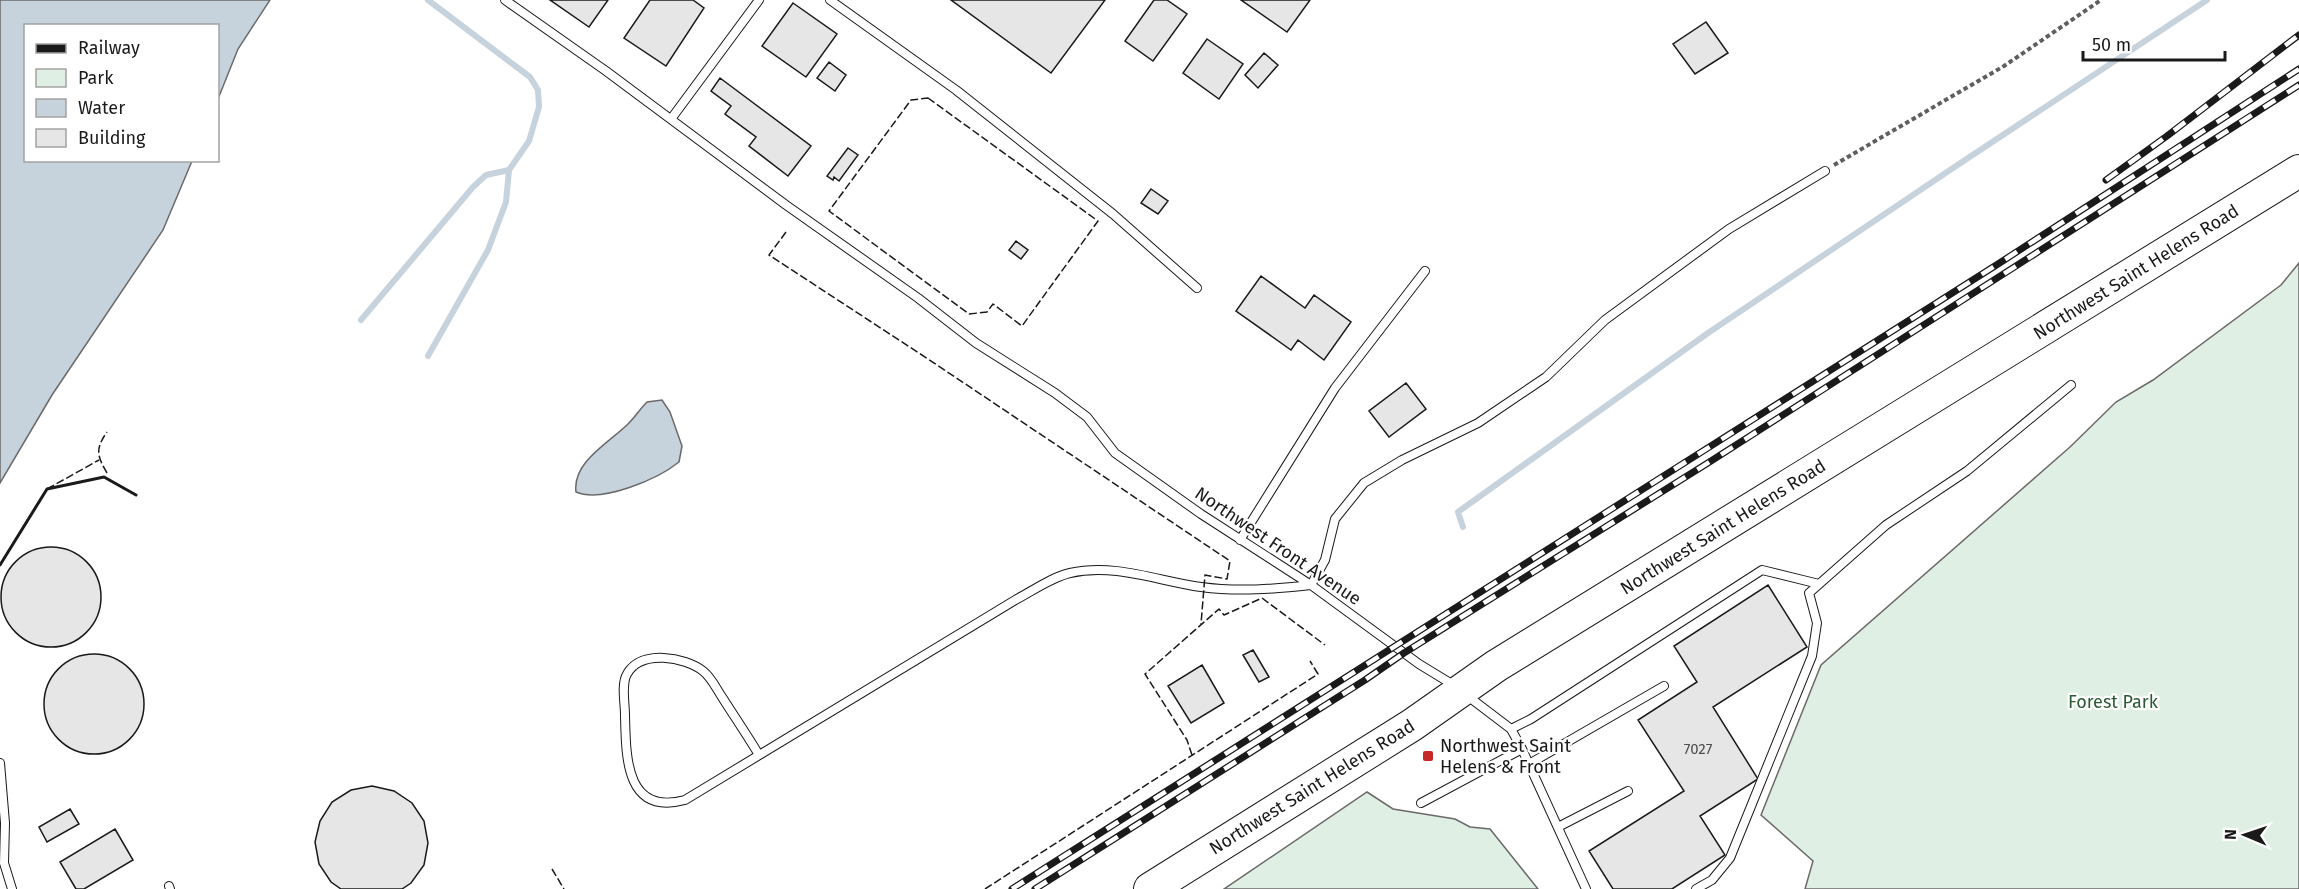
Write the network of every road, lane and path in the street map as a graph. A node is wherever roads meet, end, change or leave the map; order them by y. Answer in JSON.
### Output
{"nodes":[{"id":1,"x":505,"y":0,"type":"edge"},
{"id":2,"x":759,"y":0,"type":"edge"},
{"id":3,"x":830,"y":0,"type":"edge"},
{"id":4,"x":2101,"y":0,"type":"edge"},
{"id":5,"x":671,"y":119,"type":"junction"},
{"id":6,"x":1826,"y":171,"type":"joint"},
{"id":7,"x":2299,"y":171,"type":"edge"},
{"id":8,"x":1425,"y":271,"type":"dead end"},
{"id":9,"x":1197,"y":288,"type":"dead end"},
{"id":10,"x":2071,"y":385,"type":"dead end"},
{"id":11,"x":1240,"y":540,"type":"junction"},
{"id":12,"x":1819,"y":584,"type":"junction"},
{"id":13,"x":1311,"y":585,"type":"junction"},
{"id":14,"x":1664,"y":686,"type":"dead end"},
{"id":15,"x":1462,"y":691,"type":"junction"},
{"id":16,"x":1511,"y":729,"type":"junction"},
{"id":17,"x":1522,"y":749,"type":"junction"},
{"id":18,"x":759,"y":755,"type":"junction"},
{"id":19,"x":0,"y":763,"type":"edge"},
{"id":20,"x":1529,"y":764,"type":"junction"},
{"id":21,"x":1628,"y":791,"type":"dead end"},
{"id":22,"x":1421,"y":803,"type":"dead end"},
{"id":23,"x":1557,"y":827,"type":"junction"},
{"id":24,"x":2,"y":863,"type":"edge"},
{"id":25,"x":12,"y":889,"type":"edge"},
{"id":26,"x":1150,"y":889,"type":"edge"},
{"id":27,"x":1586,"y":889,"type":"edge"},
{"id":28,"x":1696,"y":889,"type":"edge"}],
"edges":[{"from":1,"to":5,"type":"lane","name":"Northwest Front Avenue"},
{"from":2,"to":5,"type":"lane"},
{"from":3,"to":9,"type":"lane"},
{"from":4,"to":6,"type":"path"},
{"from":5,"to":11,"type":"lane","name":"Northwest Front Avenue"},
{"from":6,"to":13,"type":"lane"},
{"from":7,"to":15,"type":"highway","name":"Northwest Saint Helens Road"},
{"from":8,"to":11,"type":"lane"},
{"from":10,"to":12,"type":"lane"},
{"from":11,"to":13,"type":"lane","name":"Northwest Front Avenue"},
{"from":12,"to":16,"type":"lane"},
{"from":12,"to":28,"type":"lane"},
{"from":13,"to":15,"type":"lane","name":"Northwest Front Avenue"},
{"from":13,"to":18,"type":"lane"},
{"from":14,"to":20,"type":"lane"},
{"from":15,"to":16,"type":"lane","name":"Northwest Front Avenue"},
{"from":15,"to":26,"type":"highway","name":"Northwest Saint Helens Road"},
{"from":16,"to":17,"type":"lane"},
{"from":17,"to":20,"type":"lane"},
{"from":17,"to":22,"type":"lane"},
{"from":18,"to":18,"type":"lane"},
{"from":19,"to":24,"type":"lane"},
{"from":20,"to":23,"type":"lane"},
{"from":21,"to":23,"type":"lane"},
{"from":23,"to":27,"type":"lane"},
{"from":24,"to":25,"type":"lane"}]}
